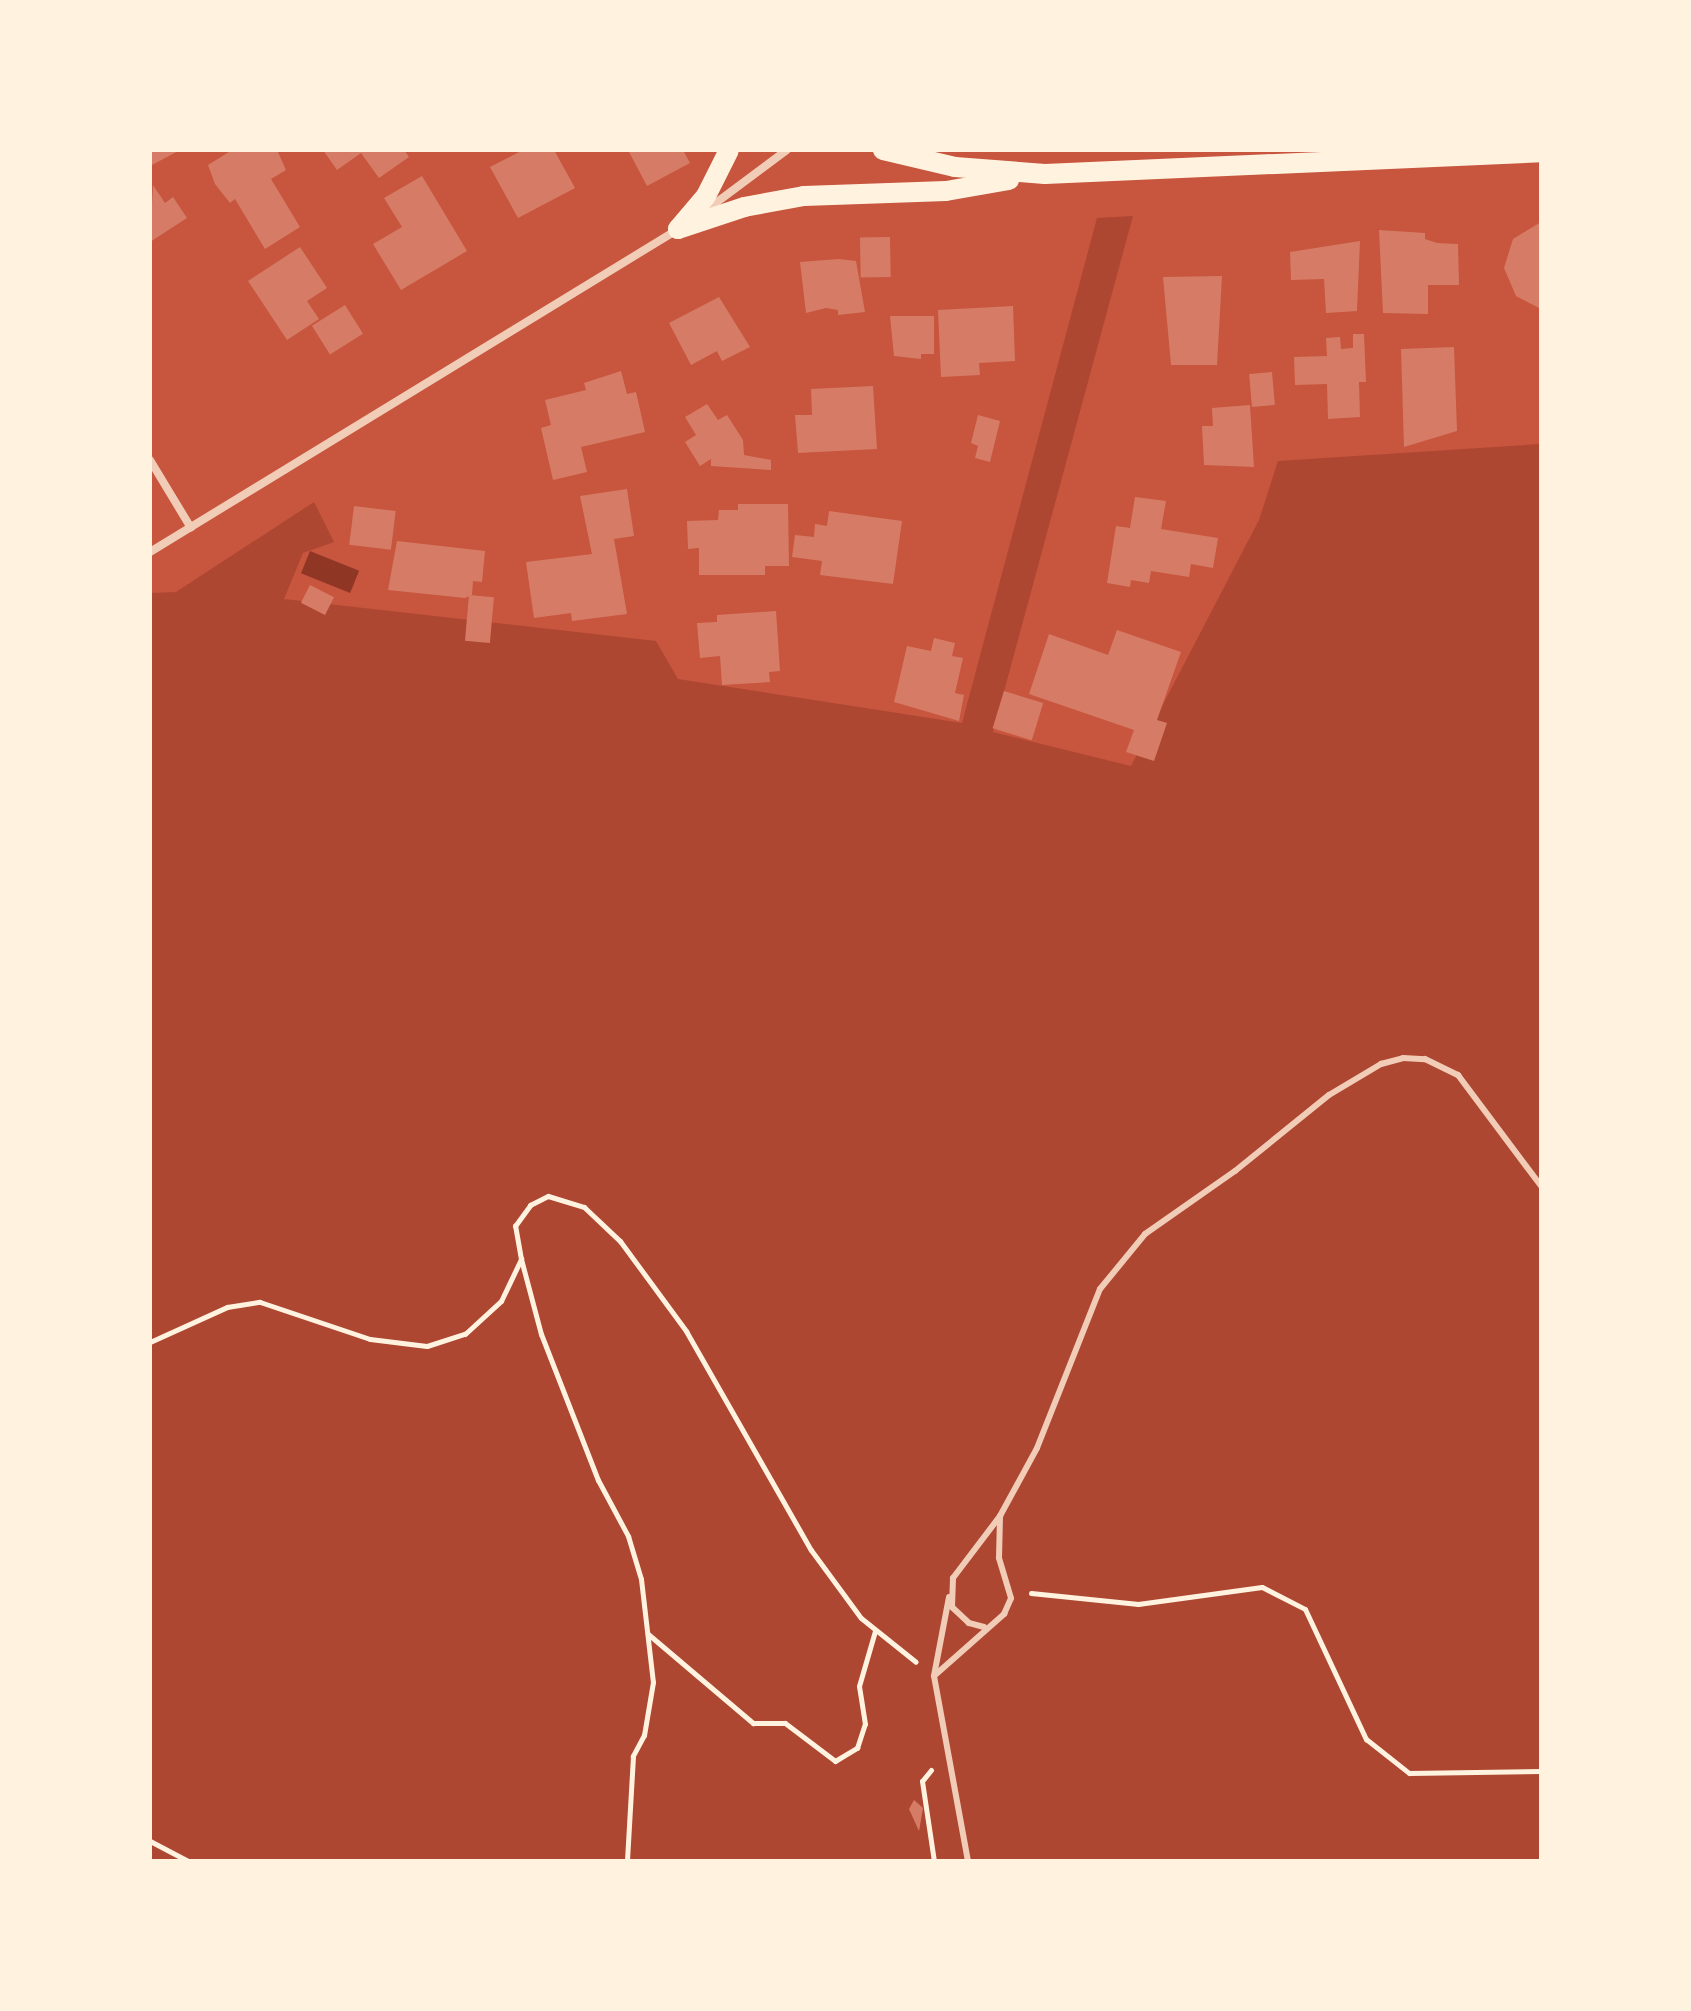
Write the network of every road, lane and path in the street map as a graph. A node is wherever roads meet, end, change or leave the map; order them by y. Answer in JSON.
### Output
{"nodes":[{"id":1,"x":729,"y":150,"type":"edge"},
{"id":2,"x":787,"y":150,"type":"edge"},
{"id":3,"x":883,"y":150,"type":"edge"},
{"id":4,"x":1541,"y":152,"type":"edge"},
{"id":5,"x":1045,"y":174,"type":"junction"},
{"id":6,"x":678,"y":229,"type":"junction"},
{"id":7,"x":150,"y":460,"type":"edge"},
{"id":8,"x":191,"y":528,"type":"junction"},
{"id":9,"x":150,"y":552,"type":"edge"},
{"id":10,"x":1541,"y":1186,"type":"edge"},
{"id":11,"x":521,"y":1259,"type":"junction"},
{"id":12,"x":150,"y":1342,"type":"edge"},
{"id":13,"x":1000,"y":1516,"type":"junction"},
{"id":14,"x":1010,"y":1588,"type":"junction"},
{"id":15,"x":949,"y":1597,"type":"junction"},
{"id":16,"x":984,"y":1627,"type":"junction"},
{"id":17,"x":875,"y":1631,"type":"junction"},
{"id":18,"x":648,"y":1634,"type":"junction"},
{"id":19,"x":934,"y":1676,"type":"junction"},
{"id":20,"x":947,"y":1751,"type":"junction"},
{"id":21,"x":1541,"y":1771,"type":"edge"},
{"id":22,"x":150,"y":1841,"type":"edge"},
{"id":23,"x":188,"y":1861,"type":"edge"},
{"id":24,"x":627,"y":1861,"type":"edge"},
{"id":25,"x":934,"y":1861,"type":"edge"},
{"id":26,"x":968,"y":1861,"type":"edge"}],
"edges":[{"from":1,"to":6,"type":"main road"},
{"from":2,"to":6,"type":"street"},
{"from":3,"to":5,"type":"main road"},
{"from":4,"to":5,"type":"main road"},
{"from":5,"to":6,"type":"main road"},
{"from":6,"to":8,"type":"street"},
{"from":7,"to":8,"type":"street"},
{"from":8,"to":9,"type":"street"},
{"from":10,"to":13,"type":"lane"},
{"from":11,"to":12,"type":"path"},
{"from":11,"to":17,"type":"path"},
{"from":11,"to":18,"type":"path"},
{"from":13,"to":14,"type":"lane"},
{"from":13,"to":15,"type":"lane"},
{"from":14,"to":16,"type":"lane"},
{"from":14,"to":21,"type":"path"},
{"from":15,"to":16,"type":"lane"},
{"from":15,"to":19,"type":"lane"},
{"from":16,"to":19,"type":"lane"},
{"from":17,"to":18,"type":"path"},
{"from":17,"to":19,"type":"path"},
{"from":18,"to":24,"type":"path"},
{"from":19,"to":20,"type":"lane"},
{"from":20,"to":25,"type":"path"},
{"from":20,"to":26,"type":"lane"},
{"from":22,"to":23,"type":"path"}]}
